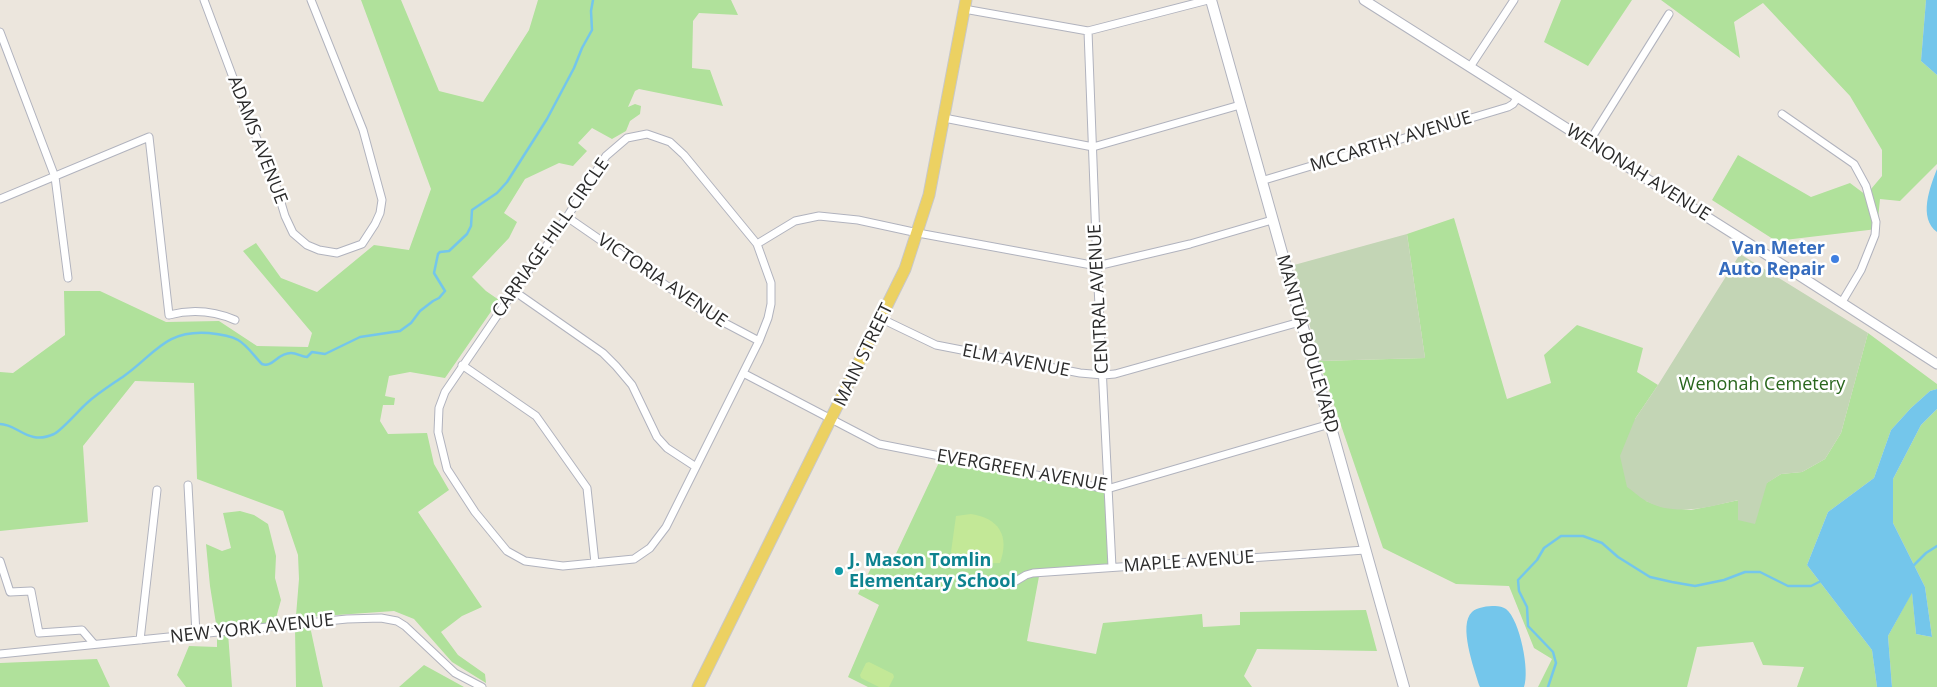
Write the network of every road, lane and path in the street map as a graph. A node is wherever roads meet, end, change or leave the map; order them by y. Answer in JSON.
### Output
{"nodes":[{"id":1,"x":204,"y":0,"type":"edge"},
{"id":2,"x":311,"y":0,"type":"edge"},
{"id":3,"x":1209,"y":0,"type":"edge"},
{"id":4,"x":1364,"y":0,"type":"edge"},
{"id":5,"x":1514,"y":0,"type":"edge"},
{"id":6,"x":965,"y":5,"type":"edge"},
{"id":7,"x":1669,"y":14,"type":"dead end"},
{"id":8,"x":1088,"y":31,"type":"junction"},
{"id":9,"x":0,"y":32,"type":"edge"},
{"id":10,"x":1470,"y":67,"type":"junction"},
{"id":11,"x":1518,"y":97,"type":"junction"},
{"id":12,"x":1240,"y":105,"type":"junction"},
{"id":13,"x":1782,"y":114,"type":"dead end"},
{"id":14,"x":944,"y":118,"type":"junction"},
{"id":15,"x":1589,"y":142,"type":"junction"},
{"id":16,"x":1093,"y":147,"type":"junction"},
{"id":17,"x":55,"y":177,"type":"junction"},
{"id":18,"x":1261,"y":181,"type":"junction"},
{"id":19,"x":0,"y":199,"type":"edge"},
{"id":20,"x":567,"y":217,"type":"junction"},
{"id":21,"x":1267,"y":222,"type":"junction"},
{"id":22,"x":918,"y":233,"type":"junction"},
{"id":23,"x":757,"y":244,"type":"junction"},
{"id":24,"x":1097,"y":266,"type":"junction"},
{"id":25,"x":68,"y":278,"type":"dead end"},
{"id":26,"x":514,"y":291,"type":"junction"},
{"id":27,"x":1842,"y":302,"type":"junction"},
{"id":28,"x":882,"y":319,"type":"junction"},
{"id":29,"x":235,"y":320,"type":"dead end"},
{"id":30,"x":1300,"y":322,"type":"junction"},
{"id":31,"x":759,"y":341,"type":"junction"},
{"id":32,"x":1937,"y":364,"type":"edge"},
{"id":33,"x":462,"y":365,"type":"junction"},
{"id":34,"x":743,"y":373,"type":"junction"},
{"id":35,"x":1102,"y":375,"type":"junction"},
{"id":36,"x":831,"y":421,"type":"junction"},
{"id":37,"x":1330,"y":424,"type":"junction"},
{"id":38,"x":696,"y":467,"type":"junction"},
{"id":39,"x":188,"y":484,"type":"dead end"},
{"id":40,"x":1107,"y":489,"type":"junction"},
{"id":41,"x":156,"y":490,"type":"dead end"},
{"id":42,"x":1365,"y":550,"type":"junction"},
{"id":43,"x":0,"y":561,"type":"edge"},
{"id":44,"x":595,"y":563,"type":"junction"},
{"id":45,"x":1112,"y":567,"type":"junction"},
{"id":46,"x":1016,"y":581,"type":"dead end"},
{"id":47,"x":196,"y":634,"type":"junction"},
{"id":48,"x":140,"y":640,"type":"junction"},
{"id":49,"x":94,"y":644,"type":"junction"},
{"id":50,"x":0,"y":654,"type":"edge"},
{"id":51,"x":482,"y":687,"type":"edge"},
{"id":52,"x":698,"y":687,"type":"edge"},
{"id":53,"x":1404,"y":687,"type":"edge"}],
"edges":[{"from":1,"to":2,"type":"street","name":"ADAMS AVENUE"},
{"from":3,"to":8,"type":"street"},
{"from":3,"to":12,"type":"main road","name":"MANTUA BOULEVARD"},
{"from":4,"to":10,"type":"street","name":"WENONAH AVENUE"},
{"from":5,"to":10,"type":"street"},
{"from":6,"to":8,"type":"street"},
{"from":6,"to":14,"type":"main road","name":"MAIN STREET"},
{"from":7,"to":15,"type":"street"},
{"from":8,"to":16,"type":"street","name":"CENTRAL AVENUE"},
{"from":9,"to":17,"type":"street"},
{"from":10,"to":11,"type":"street","name":"WENONAH AVENUE"},
{"from":11,"to":15,"type":"street","name":"WENONAH AVENUE"},
{"from":11,"to":18,"type":"street","name":"MCCARTHY AVENUE"},
{"from":12,"to":16,"type":"street"},
{"from":12,"to":18,"type":"main road","name":"MANTUA BOULEVARD"},
{"from":13,"to":27,"type":"street"},
{"from":14,"to":16,"type":"street"},
{"from":14,"to":22,"type":"main road","name":"MAIN STREET"},
{"from":15,"to":27,"type":"street","name":"WENONAH AVENUE"},
{"from":16,"to":24,"type":"street","name":"CENTRAL AVENUE"},
{"from":17,"to":19,"type":"street"},
{"from":17,"to":25,"type":"street"},
{"from":17,"to":29,"type":"street"},
{"from":18,"to":21,"type":"main road","name":"MANTUA BOULEVARD"},
{"from":20,"to":23,"type":"street","name":"CARRIAGE HILL CIRCLE"},
{"from":20,"to":26,"type":"street","name":"CARRIAGE HILL CIRCLE"},
{"from":20,"to":31,"type":"street","name":"VICTORIA AVENUE"},
{"from":21,"to":24,"type":"street"},
{"from":21,"to":30,"type":"main road","name":"MANTUA BOULEVARD"},
{"from":22,"to":23,"type":"street"},
{"from":22,"to":24,"type":"street"},
{"from":22,"to":28,"type":"main road","name":"MAIN STREET"},
{"from":23,"to":31,"type":"street","name":"CARRIAGE HILL CIRCLE"},
{"from":24,"to":35,"type":"street","name":"CENTRAL AVENUE"},
{"from":26,"to":33,"type":"street","name":"CARRIAGE HILL CIRCLE"},
{"from":26,"to":38,"type":"street"},
{"from":27,"to":32,"type":"street","name":"WENONAH AVENUE"},
{"from":28,"to":35,"type":"street","name":"ELM AVENUE"},
{"from":28,"to":36,"type":"main road","name":"MAIN STREET"},
{"from":30,"to":35,"type":"street","name":"ELM AVENUE"},
{"from":30,"to":37,"type":"main road","name":"MANTUA BOULEVARD"},
{"from":31,"to":34,"type":"street","name":"CARRIAGE HILL CIRCLE"},
{"from":33,"to":44,"type":"street"},
{"from":33,"to":44,"type":"street","name":"CARRIAGE HILL CIRCLE"},
{"from":34,"to":36,"type":"street","name":"EVERGREEN AVENUE"},
{"from":34,"to":38,"type":"street","name":"CARRIAGE HILL CIRCLE"},
{"from":35,"to":40,"type":"street","name":"CENTRAL AVENUE"},
{"from":36,"to":40,"type":"street","name":"EVERGREEN AVENUE"},
{"from":36,"to":52,"type":"main road","name":"MAIN STREET"},
{"from":37,"to":40,"type":"street","name":"EVERGREEN AVENUE"},
{"from":37,"to":42,"type":"main road","name":"MANTUA BOULEVARD"},
{"from":38,"to":44,"type":"street","name":"CARRIAGE HILL CIRCLE"},
{"from":39,"to":47,"type":"street"},
{"from":40,"to":45,"type":"street","name":"CENTRAL AVENUE"},
{"from":41,"to":48,"type":"street"},
{"from":42,"to":45,"type":"street","name":"MAPLE AVENUE"},
{"from":42,"to":53,"type":"main road","name":"MANTUA BOULEVARD"},
{"from":43,"to":49,"type":"street"},
{"from":45,"to":46,"type":"street","name":"MAPLE AVENUE"},
{"from":47,"to":48,"type":"street","name":"NEW YORK AVENUE"},
{"from":47,"to":51,"type":"street","name":"NEW YORK AVENUE"},
{"from":48,"to":49,"type":"street","name":"NEW YORK AVENUE"},
{"from":49,"to":50,"type":"street","name":"NEW YORK AVENUE"}]}
